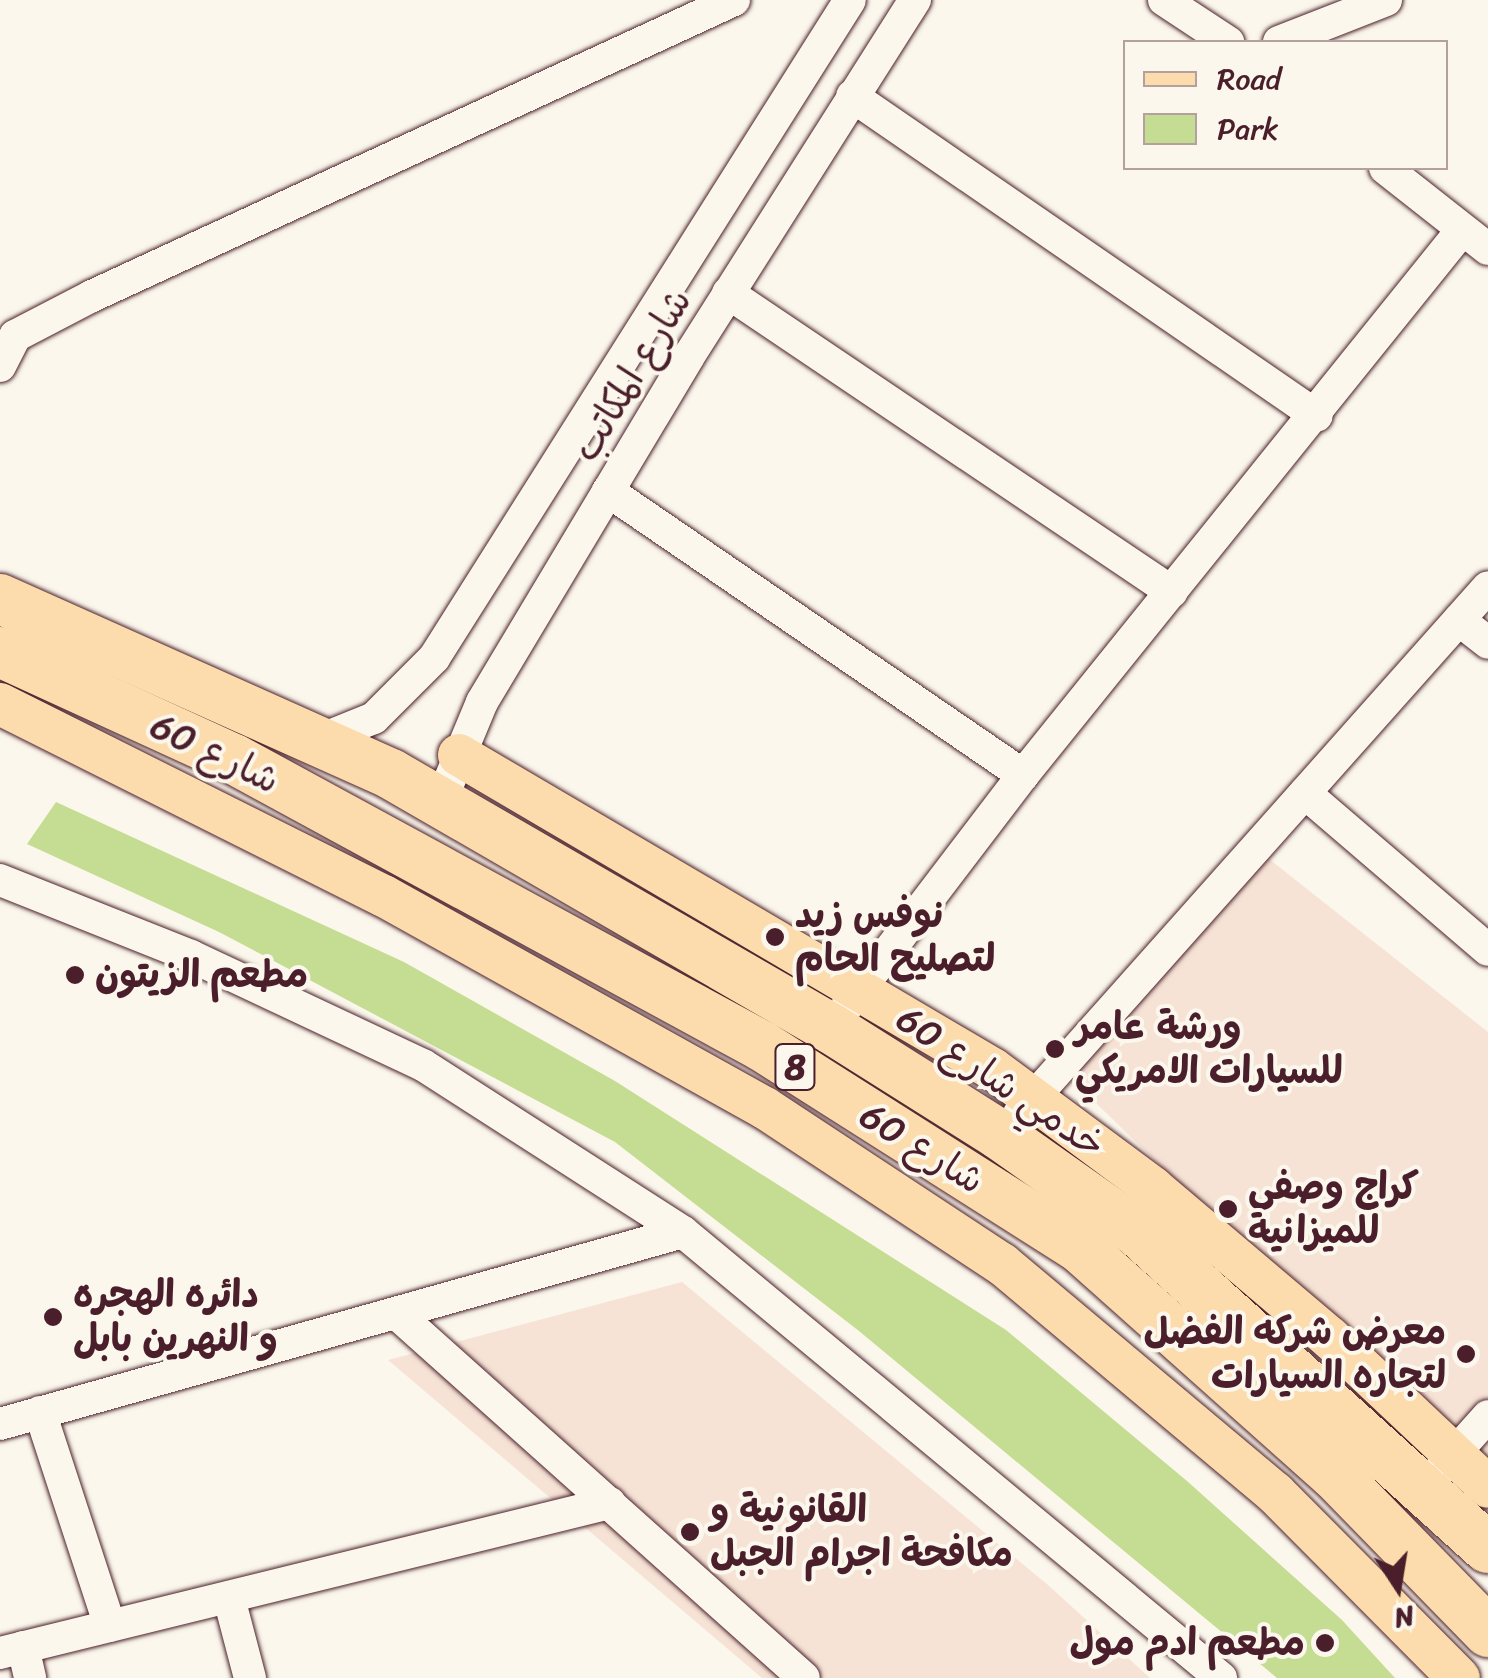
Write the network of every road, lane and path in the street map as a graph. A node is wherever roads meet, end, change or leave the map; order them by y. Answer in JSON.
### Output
{"nodes":[{"id":1,"x":734,"y":0,"type":"edge"},
{"id":2,"x":850,"y":0,"type":"edge"},
{"id":3,"x":916,"y":0,"type":"edge"},
{"id":4,"x":1164,"y":0,"type":"edge"},
{"id":5,"x":1386,"y":0,"type":"edge"},
{"id":6,"x":1225,"y":40,"type":"edge"},
{"id":7,"x":1284,"y":40,"type":"edge"},
{"id":8,"x":852,"y":96,"type":"junction"},
{"id":9,"x":1388,"y":170,"type":"edge"},
{"id":10,"x":1475,"y":240,"type":"edge"},
{"id":11,"x":728,"y":293,"type":"junction"},
{"id":12,"x":0,"y":366,"type":"edge"},
{"id":13,"x":1317,"y":416,"type":"junction"},
{"id":14,"x":608,"y":491,"type":"junction"},
{"id":15,"x":1488,"y":586,"type":"edge"},
{"id":16,"x":1172,"y":592,"type":"junction"},
{"id":17,"x":0,"y":599,"type":"edge"},
{"id":18,"x":1458,"y":620,"type":"junction"},
{"id":19,"x":1488,"y":644,"type":"edge"},
{"id":20,"x":0,"y":652,"type":"edge"},
{"id":21,"x":0,"y":704,"type":"edge"},
{"id":22,"x":322,"y":739,"type":"junction"},
{"id":23,"x":459,"y":754,"type":"junction"},
{"id":24,"x":1022,"y":775,"type":"junction"},
{"id":25,"x":1305,"y":793,"type":"junction"},
{"id":26,"x":440,"y":803,"type":"junction"},
{"id":27,"x":0,"y":880,"type":"edge"},
{"id":28,"x":1488,"y":950,"type":"edge"},
{"id":29,"x":857,"y":986,"type":"junction"},
{"id":30,"x":832,"y":1028,"type":"junction"},
{"id":31,"x":1033,"y":1098,"type":"junction"},
{"id":32,"x":1000,"y":1135,"type":"junction"},
{"id":33,"x":683,"y":1232,"type":"junction"},
{"id":34,"x":396,"y":1313,"type":"junction"},
{"id":35,"x":40,"y":1412,"type":"junction"},
{"id":36,"x":1488,"y":1416,"type":"edge"},
{"id":37,"x":0,"y":1424,"type":"edge"},
{"id":38,"x":1438,"y":1472,"type":"junction"},
{"id":39,"x":1488,"y":1487,"type":"edge"},
{"id":40,"x":610,"y":1504,"type":"junction"},
{"id":41,"x":1488,"y":1548,"type":"edge"},
{"id":42,"x":229,"y":1598,"type":"junction"},
{"id":43,"x":110,"y":1626,"type":"junction"},
{"id":44,"x":1488,"y":1632,"type":"edge"},
{"id":45,"x":18,"y":1659,"type":"edge"},
{"id":46,"x":250,"y":1678,"type":"edge"},
{"id":47,"x":804,"y":1678,"type":"edge"},
{"id":48,"x":1221,"y":1678,"type":"edge"},
{"id":49,"x":1459,"y":1678,"type":"edge"}],
"edges":[{"from":1,"to":12,"type":"street"},
{"from":2,"to":22,"type":"street","name":"شارع المکاتب"},
{"from":3,"to":8,"type":"street","name":"شارع المکاتب"},
{"from":4,"to":6,"type":"street"},
{"from":5,"to":7,"type":"street"},
{"from":8,"to":11,"type":"street","name":"شارع المکاتب"},
{"from":8,"to":13,"type":"street"},
{"from":9,"to":10,"type":"street"},
{"from":10,"to":13,"type":"street"},
{"from":11,"to":14,"type":"street","name":"شارع المکاتب"},
{"from":11,"to":16,"type":"street"},
{"from":13,"to":16,"type":"street"},
{"from":14,"to":23,"type":"street","name":"شارع المکاتب"},
{"from":14,"to":24,"type":"street"},
{"from":15,"to":18,"type":"street"},
{"from":16,"to":24,"type":"street"},
{"from":17,"to":22,"type":"highway","name":"شارع 60","number":"8"},
{"from":18,"to":19,"type":"street"},
{"from":18,"to":25,"type":"street"},
{"from":20,"to":44,"type":"highway","name":"شارع 60","number":"8"},
{"from":21,"to":49,"type":"main road"},
{"from":22,"to":26,"type":"highway","name":"شارع 60","number":"8"},
{"from":23,"to":26,"type":"street","name":"شارع المکاتب"},
{"from":23,"to":29,"type":"main road","name":"خدمي شارع 60"},
{"from":24,"to":29,"type":"street"},
{"from":25,"to":28,"type":"street"},
{"from":25,"to":31,"type":"street"},
{"from":26,"to":30,"type":"highway","name":"شارع 60","number":"8"},
{"from":27,"to":33,"type":"street"},
{"from":29,"to":30,"type":"street"},
{"from":29,"to":31,"type":"main road","name":"خدمي شارع 60"},
{"from":30,"to":32,"type":"highway","name":"شارع 60","number":"8"},
{"from":31,"to":32,"type":"street"},
{"from":31,"to":38,"type":"main road","name":"خدمي شارع 60"},
{"from":32,"to":38,"type":"highway","name":"شارع 60","number":"8"},
{"from":33,"to":34,"type":"street"},
{"from":33,"to":48,"type":"street"},
{"from":34,"to":35,"type":"street"},
{"from":34,"to":40,"type":"street"},
{"from":35,"to":37,"type":"street"},
{"from":35,"to":43,"type":"street"},
{"from":36,"to":38,"type":"street"},
{"from":38,"to":39,"type":"main road","name":"خدمي شارع 60"},
{"from":38,"to":41,"type":"highway","name":"شارع 60","number":"8"},
{"from":40,"to":42,"type":"street"},
{"from":40,"to":47,"type":"street"},
{"from":42,"to":43,"type":"street"},
{"from":42,"to":46,"type":"street"},
{"from":43,"to":45,"type":"street"}]}
